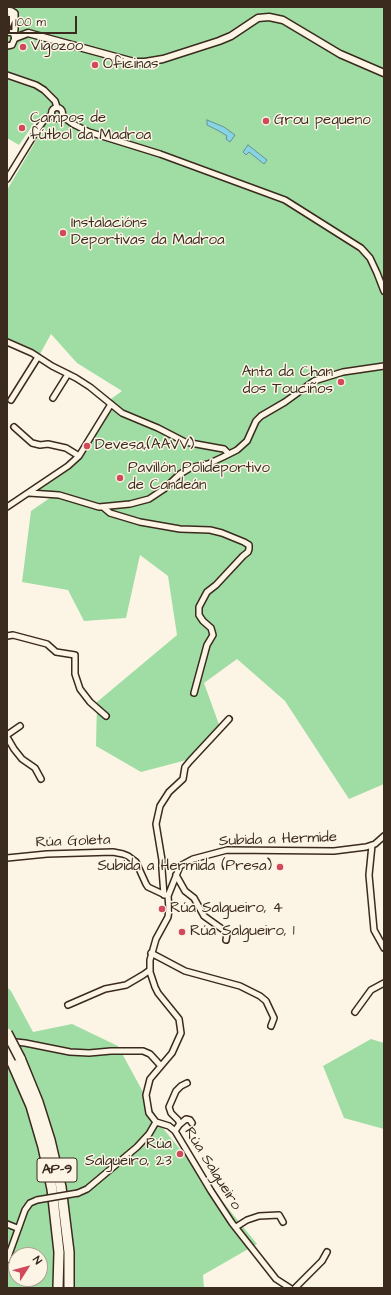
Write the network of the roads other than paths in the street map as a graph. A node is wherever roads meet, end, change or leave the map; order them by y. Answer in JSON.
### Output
{"nodes":[{"id":1,"x":7,"y":10,"type":"edge"},
{"id":2,"x":7,"y":27,"type":"edge"},
{"id":3,"x":7,"y":32,"type":"edge"},
{"id":4,"x":15,"y":37,"type":"junction"},
{"id":5,"x":7,"y":46,"type":"edge"},
{"id":6,"x":384,"y":73,"type":"edge"},
{"id":7,"x":7,"y":75,"type":"edge"},
{"id":8,"x":57,"y":107,"type":"junction"},
{"id":9,"x":52,"y":115,"type":"junction"},
{"id":10,"x":62,"y":116,"type":"junction"},
{"id":11,"x":7,"y":179,"type":"edge"},
{"id":12,"x":384,"y":291,"type":"edge"},
{"id":13,"x":7,"y":342,"type":"edge"},
{"id":14,"x":38,"y":357,"type":"junction"},
{"id":15,"x":384,"y":366,"type":"edge"},
{"id":16,"x":68,"y":374,"type":"junction"},
{"id":17,"x":53,"y":398,"type":"dead end"},
{"id":18,"x":11,"y":400,"type":"dead end"},
{"id":19,"x":111,"y":404,"type":"junction"},
{"id":20,"x":14,"y":427,"type":"dead end"},
{"id":21,"x":229,"y":454,"type":"junction"},
{"id":22,"x":79,"y":456,"type":"junction"},
{"id":23,"x":29,"y":493,"type":"junction"},
{"id":24,"x":7,"y":507,"type":"edge"},
{"id":25,"x":103,"y":507,"type":"junction"},
{"id":26,"x":7,"y":636,"type":"edge"},
{"id":27,"x":194,"y":693,"type":"dead end"},
{"id":28,"x":106,"y":716,"type":"dead end"},
{"id":29,"x":229,"y":719,"type":"dead end"},
{"id":30,"x":20,"y":726,"type":"dead end"},
{"id":31,"x":7,"y":736,"type":"edge"},
{"id":32,"x":41,"y":779,"type":"dead end"},
{"id":33,"x":384,"y":836,"type":"edge"},
{"id":34,"x":372,"y":845,"type":"junction"},
{"id":35,"x":7,"y":858,"type":"edge"},
{"id":36,"x":176,"y":875,"type":"junction"},
{"id":37,"x":166,"y":895,"type":"junction"},
{"id":38,"x":226,"y":940,"type":"dead end"},
{"id":39,"x":384,"y":948,"type":"edge"},
{"id":40,"x":151,"y":953,"type":"junction"},
{"id":41,"x":150,"y":970,"type":"junction"},
{"id":42,"x":384,"y":983,"type":"edge"},
{"id":43,"x":68,"y":1005,"type":"dead end"},
{"id":44,"x":355,"y":1012,"type":"dead end"},
{"id":45,"x":271,"y":1026,"type":"dead end"},
{"id":46,"x":7,"y":1033,"type":"edge"},
{"id":47,"x":7,"y":1044,"type":"edge"},
{"id":48,"x":7,"y":1051,"type":"edge"},
{"id":49,"x":17,"y":1061,"type":"junction"},
{"id":50,"x":161,"y":1066,"type":"junction"},
{"id":51,"x":187,"y":1083,"type":"dead end"},
{"id":52,"x":156,"y":1122,"type":"junction"},
{"id":53,"x":180,"y":1124,"type":"junction"},
{"id":54,"x":192,"y":1124,"type":"dead end"},
{"id":55,"x":175,"y":1130,"type":"junction"},
{"id":56,"x":283,"y":1222,"type":"dead end"},
{"id":57,"x":7,"y":1224,"type":"edge"},
{"id":58,"x":236,"y":1227,"type":"junction"},
{"id":59,"x":17,"y":1228,"type":"junction"},
{"id":60,"x":327,"y":1252,"type":"dead end"},
{"id":61,"x":7,"y":1260,"type":"edge"},
{"id":62,"x":58,"y":1288,"type":"edge"},
{"id":63,"x":68,"y":1288,"type":"edge"},
{"id":64,"x":290,"y":1288,"type":"edge"},
{"id":65,"x":295,"y":1288,"type":"edge"}],
"edges":[{"from":1,"to":2,"type":"street"},
{"from":1,"to":4,"type":"street"},
{"from":3,"to":4,"type":"street"},
{"from":4,"to":5,"type":"street"},
{"from":4,"to":6,"type":"street"},
{"from":7,"to":8,"type":"street"},
{"from":8,"to":9,"type":"street"},
{"from":8,"to":10,"type":"street"},
{"from":9,"to":10,"type":"street"},
{"from":9,"to":11,"type":"street"},
{"from":10,"to":12,"type":"street"},
{"from":13,"to":14,"type":"street"},
{"from":14,"to":16,"type":"street"},
{"from":14,"to":18,"type":"street"},
{"from":15,"to":21,"type":"street"},
{"from":16,"to":17,"type":"street"},
{"from":16,"to":19,"type":"street"},
{"from":19,"to":21,"type":"street"},
{"from":19,"to":22,"type":"street"},
{"from":20,"to":22,"type":"street"},
{"from":21,"to":25,"type":"street"},
{"from":22,"to":23,"type":"street"},
{"from":23,"to":24,"type":"street"},
{"from":23,"to":25,"type":"street"},
{"from":25,"to":27,"type":"street"},
{"from":26,"to":28,"type":"street"},
{"from":29,"to":37,"type":"street"},
{"from":30,"to":31,"type":"street"},
{"from":31,"to":32,"type":"street"},
{"from":33,"to":34,"type":"street","name":"Subida a Hermide"},
{"from":34,"to":36,"type":"street","name":"Subida a Hermide"},
{"from":34,"to":39,"type":"street"},
{"from":35,"to":37,"type":"street","name":"Rúa Goleta"},
{"from":36,"to":37,"type":"street","name":"Subida a Hermide"},
{"from":36,"to":38,"type":"street"},
{"from":37,"to":40,"type":"street"},
{"from":40,"to":41,"type":"street"},
{"from":40,"to":45,"type":"street"},
{"from":41,"to":43,"type":"street"},
{"from":41,"to":50,"type":"street"},
{"from":42,"to":44,"type":"street"},
{"from":46,"to":49,"type":"highway","number":"AP-9","bridge":true},
{"from":47,"to":50,"type":"street"},
{"from":48,"to":49,"type":"highway","number":"AP-9"},
{"from":49,"to":62,"type":"highway","number":"AP-9"},
{"from":49,"to":63,"type":"highway","number":"AP-9"},
{"from":50,"to":52,"type":"street"},
{"from":51,"to":53,"type":"street"},
{"from":52,"to":55,"type":"street","name":"Rúa Salgueiro"},
{"from":52,"to":59,"type":"street","bridge":true},
{"from":53,"to":54,"type":"street"},
{"from":53,"to":55,"type":"street"},
{"from":55,"to":58,"type":"street","name":"Rúa Salgueiro"},
{"from":56,"to":58,"type":"street","name":"Rúa Salgueiro"},
{"from":57,"to":59,"type":"street"},
{"from":58,"to":64,"type":"street","name":"Rúa Salgueiro"},
{"from":59,"to":61,"type":"street"},
{"from":60,"to":65,"type":"street"}]}
